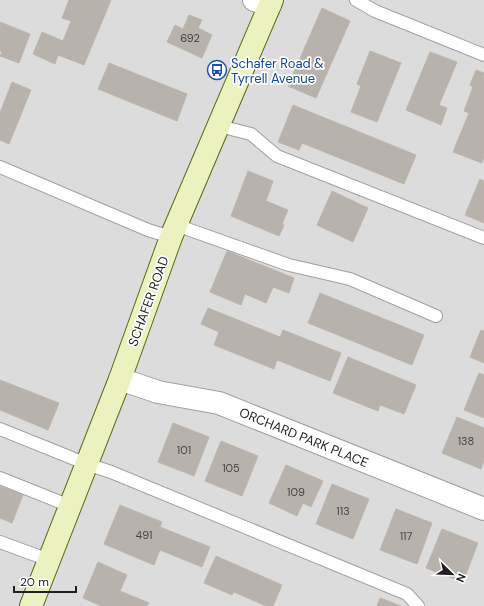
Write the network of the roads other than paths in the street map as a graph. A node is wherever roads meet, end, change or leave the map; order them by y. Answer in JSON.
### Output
{"nodes":[{"id":1,"x":356,"y":0,"type":"edge"},
{"id":2,"x":265,"y":2,"type":"edge"},
{"id":3,"x":484,"y":55,"type":"edge"},
{"id":4,"x":219,"y":126,"type":"junction"},
{"id":5,"x":0,"y":167,"type":"edge"},
{"id":6,"x":173,"y":231,"type":"junction"},
{"id":7,"x":484,"y":238,"type":"edge"},
{"id":8,"x":436,"y":316,"type":"dead end"},
{"id":9,"x":120,"y":379,"type":"junction"},
{"id":10,"x":0,"y":429,"type":"edge"},
{"id":11,"x":87,"y":464,"type":"junction"},
{"id":12,"x":0,"y":478,"type":"edge"},
{"id":13,"x":70,"y":506,"type":"junction"},
{"id":14,"x":484,"y":509,"type":"edge"},
{"id":15,"x":0,"y":542,"type":"edge"},
{"id":16,"x":49,"y":560,"type":"junction"},
{"id":17,"x":31,"y":606,"type":"edge"},
{"id":18,"x":418,"y":606,"type":"edge"}],
"edges":[{"from":1,"to":3,"type":"lane"},
{"from":2,"to":4,"type":"street","name":"SCHAFER ROAD"},
{"from":4,"to":6,"type":"street","name":"SCHAFER ROAD"},
{"from":4,"to":7,"type":"lane"},
{"from":5,"to":6,"type":"lane"},
{"from":6,"to":8,"type":"lane"},
{"from":6,"to":9,"type":"street","name":"SCHAFER ROAD"},
{"from":9,"to":11,"type":"street","name":"SCHAFER ROAD"},
{"from":9,"to":14,"type":"street","name":"ORCHARD PARK PLACE"},
{"from":10,"to":11,"type":"lane"},
{"from":11,"to":13,"type":"street","name":"SCHAFER ROAD"},
{"from":11,"to":18,"type":"lane"},
{"from":12,"to":13,"type":"lane"},
{"from":13,"to":16,"type":"street","name":"SCHAFER ROAD"},
{"from":15,"to":16,"type":"lane"},
{"from":16,"to":17,"type":"street","name":"SCHAFER ROAD"}]}
